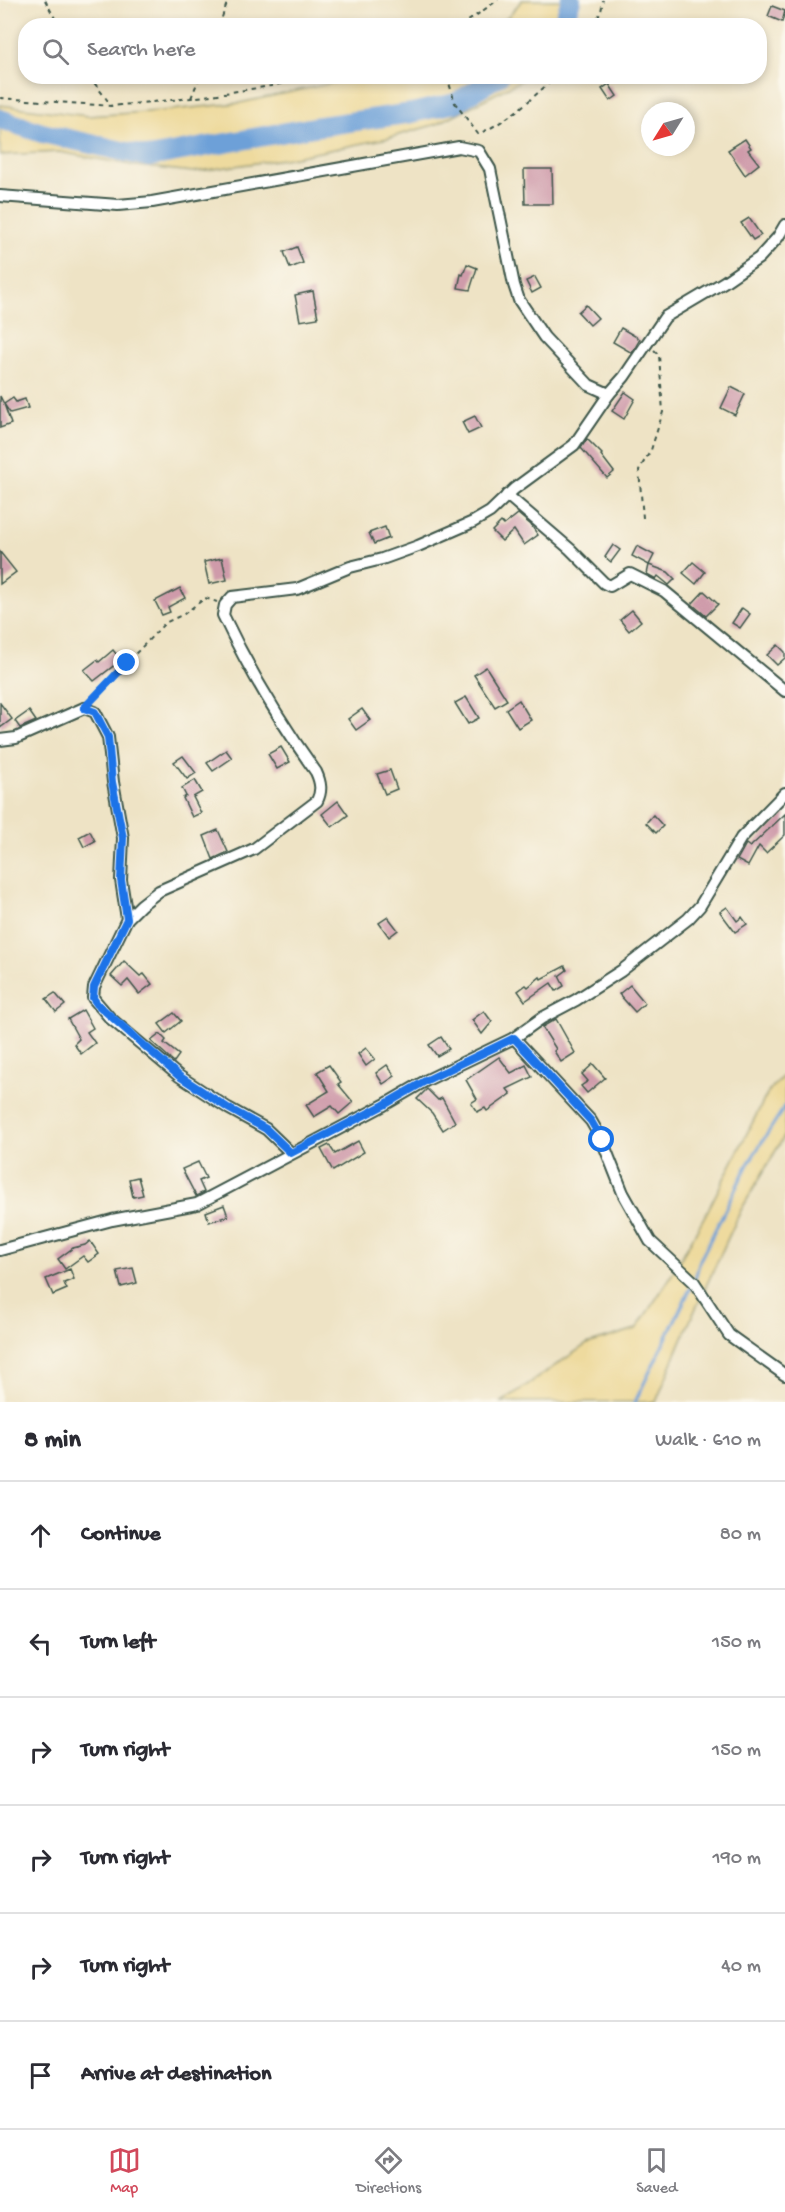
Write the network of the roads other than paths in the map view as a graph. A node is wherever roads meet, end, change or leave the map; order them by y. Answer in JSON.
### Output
{"nodes":[{"id":1,"x":0,"y":196,"type":"edge"},
{"id":2,"x":785,"y":225,"type":"edge"},
{"id":3,"x":609,"y":394,"type":"junction"},
{"id":4,"x":507,"y":495,"type":"junction"},
{"id":5,"x":785,"y":691,"type":"edge"},
{"id":6,"x":0,"y":740,"type":"edge"},
{"id":7,"x":785,"y":793,"type":"edge"},
{"id":8,"x":127,"y":919,"type":"junction"},
{"id":9,"x":514,"y":1038,"type":"junction"},
{"id":10,"x":291,"y":1153,"type":"junction"},
{"id":11,"x":0,"y":1250,"type":"edge"},
{"id":12,"x":785,"y":1375,"type":"edge"}],
"edges":[{"from":1,"to":3,"type":"street"},
{"from":2,"to":3,"type":"street"},
{"from":3,"to":4,"type":"street"},
{"from":4,"to":5,"type":"street"},
{"from":4,"to":8,"type":"street"},
{"from":6,"to":8,"type":"street"},
{"from":7,"to":9,"type":"street"},
{"from":8,"to":10,"type":"street"},
{"from":9,"to":10,"type":"street"},
{"from":9,"to":12,"type":"street"},
{"from":10,"to":11,"type":"street"}]}
